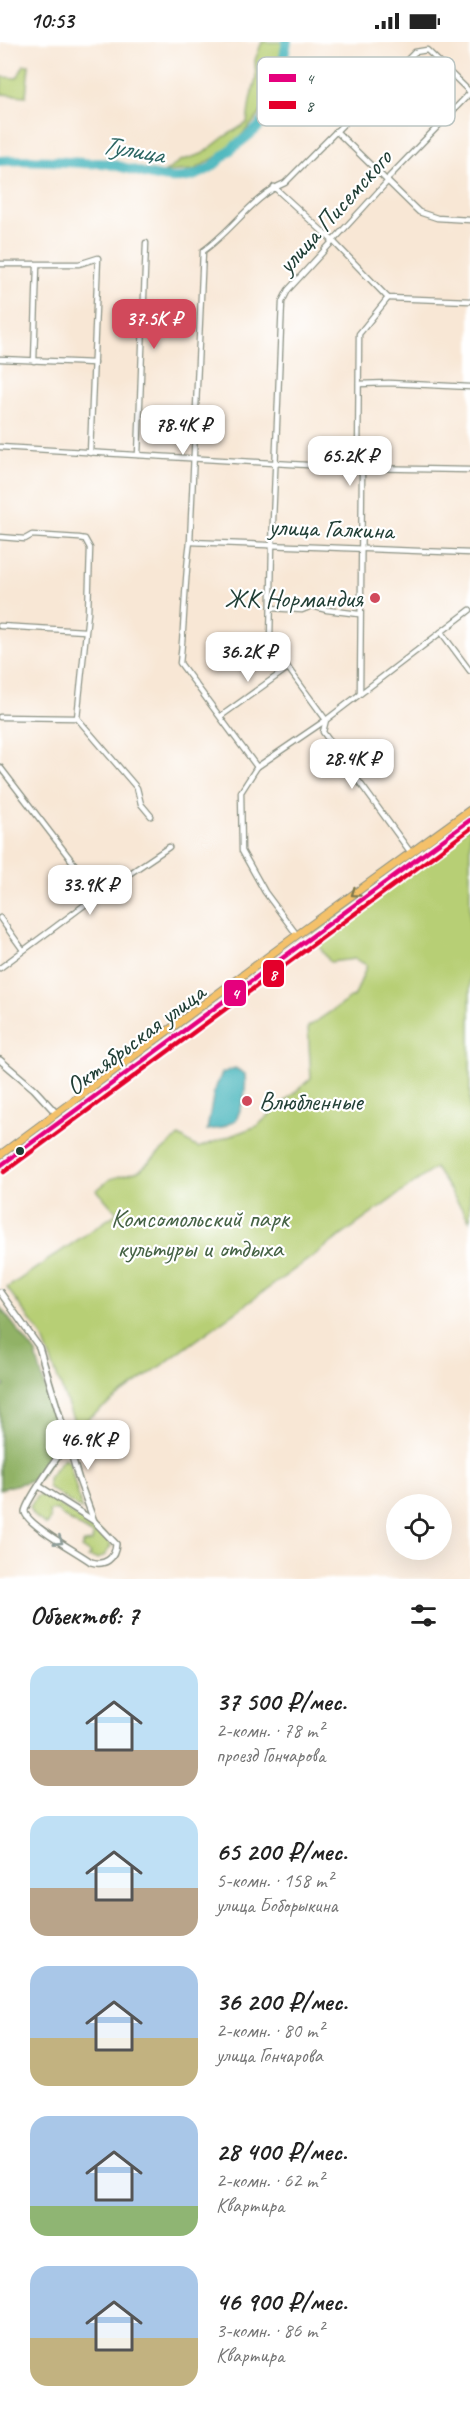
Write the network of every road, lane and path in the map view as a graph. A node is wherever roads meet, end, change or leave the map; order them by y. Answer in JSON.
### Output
{"nodes":[{"id":1,"x":410,"y":57,"type":"edge"},
{"id":2,"x":434,"y":57,"type":"edge"},
{"id":3,"x":455,"y":77,"type":"edge"},
{"id":4,"x":470,"y":92,"type":"edge"},
{"id":5,"x":455,"y":108,"type":"edge"},
{"id":6,"x":341,"y":126,"type":"edge"},
{"id":7,"x":438,"y":126,"type":"edge"},
{"id":8,"x":336,"y":131,"type":"junction"},
{"id":9,"x":387,"y":182,"type":"junction"},
{"id":10,"x":274,"y":187,"type":"junction"},
{"id":11,"x":470,"y":220,"type":"edge"},
{"id":12,"x":333,"y":241,"type":"junction"},
{"id":13,"x":146,"y":243,"type":"dead end"},
{"id":14,"x":0,"y":264,"type":"edge"},
{"id":15,"x":37,"y":266,"type":"junction"},
{"id":16,"x":388,"y":298,"type":"junction"},
{"id":17,"x":470,"y":302,"type":"edge"},
{"id":18,"x":0,"y":359,"type":"edge"},
{"id":19,"x":33,"y":361,"type":"junction"},
{"id":20,"x":94,"y":363,"type":"junction"},
{"id":21,"x":359,"y":384,"type":"junction"},
{"id":22,"x":470,"y":387,"type":"edge"},
{"id":23,"x":0,"y":447,"type":"edge"},
{"id":24,"x":90,"y":453,"type":"junction"},
{"id":25,"x":138,"y":455,"type":"junction"},
{"id":26,"x":194,"y":458,"type":"junction"},
{"id":27,"x":276,"y":462,"type":"junction"},
{"id":28,"x":360,"y":468,"type":"junction"},
{"id":29,"x":470,"y":470,"type":"edge"},
{"id":30,"x":0,"y":537,"type":"edge"},
{"id":31,"x":190,"y":542,"type":"junction"},
{"id":32,"x":272,"y":545,"type":"junction"},
{"id":33,"x":360,"y":549,"type":"junction"},
{"id":34,"x":470,"y":553,"type":"edge"},
{"id":35,"x":271,"y":608,"type":"junction"},
{"id":36,"x":470,"y":610,"type":"edge"},
{"id":37,"x":360,"y":614,"type":"junction"},
{"id":38,"x":0,"y":626,"type":"edge"},
{"id":39,"x":85,"y":631,"type":"junction"},
{"id":40,"x":441,"y":632,"type":"junction"},
{"id":41,"x":288,"y":668,"type":"junction"},
{"id":42,"x":470,"y":671,"type":"edge"},
{"id":43,"x":360,"y":694,"type":"junction"},
{"id":44,"x":221,"y":716,"type":"junction"},
{"id":45,"x":0,"y":717,"type":"edge"},
{"id":46,"x":77,"y":718,"type":"junction"},
{"id":47,"x":326,"y":720,"type":"junction"},
{"id":48,"x":0,"y":767,"type":"edge"},
{"id":49,"x":258,"y":767,"type":"junction"},
{"id":50,"x":470,"y":810,"type":"edge"},
{"id":51,"x":151,"y":816,"type":"dead end"},
{"id":52,"x":470,"y":820,"type":"edge"},
{"id":53,"x":169,"y":847,"type":"dead end"},
{"id":54,"x":411,"y":854,"type":"junction"},
{"id":55,"x":98,"y":895,"type":"junction"},
{"id":56,"x":0,"y":918,"type":"edge"},
{"id":57,"x":297,"y":935,"type":"junction"},
{"id":58,"x":23,"y":950,"type":"junction"},
{"id":59,"x":0,"y":968,"type":"edge"},
{"id":60,"x":0,"y":1060,"type":"edge"},
{"id":61,"x":56,"y":1113,"type":"junction"},
{"id":62,"x":62,"y":1120,"type":"junction"},
{"id":63,"x":0,"y":1155,"type":"edge"},
{"id":64,"x":0,"y":1166,"type":"edge"},
{"id":65,"x":0,"y":1292,"type":"edge"},
{"id":66,"x":68,"y":1442,"type":"junction"},
{"id":67,"x":39,"y":1486,"type":"junction"},
{"id":68,"x":94,"y":1521,"type":"junction"}],
"edges":[{"from":1,"to":2,"type":"street"},
{"from":3,"to":4,"type":"street"},
{"from":4,"to":5,"type":"street","name":"улица Писемского"},
{"from":6,"to":8,"type":"street"},
{"from":7,"to":9,"type":"street","name":"улица Писемского"},
{"from":8,"to":9,"type":"street"},
{"from":8,"to":10,"type":"street"},
{"from":9,"to":11,"type":"street"},
{"from":9,"to":12,"type":"street","name":"улица Писемского"},
{"from":10,"to":12,"type":"street"},
{"from":10,"to":26,"type":"street"},
{"from":12,"to":16,"type":"street"},
{"from":12,"to":27,"type":"street","name":"улица Писемского"},
{"from":13,"to":25,"type":"street"},
{"from":14,"to":15,"type":"street"},
{"from":15,"to":19,"type":"street"},
{"from":15,"to":20,"type":"street"},
{"from":16,"to":17,"type":"street"},
{"from":16,"to":21,"type":"street"},
{"from":18,"to":19,"type":"street"},
{"from":19,"to":20,"type":"street"},
{"from":20,"to":24,"type":"street"},
{"from":21,"to":22,"type":"street"},
{"from":21,"to":28,"type":"street"},
{"from":23,"to":24,"type":"street"},
{"from":24,"to":25,"type":"street"},
{"from":25,"to":26,"type":"street"},
{"from":26,"to":27,"type":"street"},
{"from":26,"to":31,"type":"street"},
{"from":27,"to":28,"type":"street"},
{"from":27,"to":32,"type":"street","name":"улица Писемского"},
{"from":28,"to":29,"type":"street"},
{"from":28,"to":33,"type":"street"},
{"from":30,"to":39,"type":"street"},
{"from":31,"to":32,"type":"street","name":"улица Галкина"},
{"from":31,"to":44,"type":"street"},
{"from":32,"to":33,"type":"street","name":"улица Галкина"},
{"from":32,"to":35,"type":"street","name":"улица Писемского"},
{"from":33,"to":34,"type":"street","name":"улица Галкина"},
{"from":33,"to":37,"type":"street"},
{"from":35,"to":37,"type":"street"},
{"from":35,"to":41,"type":"street","name":"улица Писемского"},
{"from":36,"to":40,"type":"street"},
{"from":37,"to":43,"type":"street"},
{"from":38,"to":39,"type":"street"},
{"from":39,"to":46,"type":"street"},
{"from":40,"to":42,"type":"street"},
{"from":40,"to":43,"type":"street"},
{"from":41,"to":44,"type":"street"},
{"from":41,"to":47,"type":"street","name":"улица Писемского"},
{"from":43,"to":47,"type":"street"},
{"from":44,"to":49,"type":"street"},
{"from":45,"to":46,"type":"street"},
{"from":46,"to":51,"type":"street"},
{"from":47,"to":49,"type":"street"},
{"from":47,"to":54,"type":"street"},
{"from":48,"to":55,"type":"street"},
{"from":49,"to":57,"type":"street"},
{"from":50,"to":54,"type":"main road","name":"Октябрьская улица"},
{"from":52,"to":62,"type":"main road","name":"Октябрьская улица"},
{"from":53,"to":55,"type":"street"},
{"from":54,"to":57,"type":"main road","name":"Октябрьская улица","one_way":true},
{"from":55,"to":58,"type":"street"},
{"from":56,"to":58,"type":"street"},
{"from":57,"to":61,"type":"main road","name":"Октябрьская улица"},
{"from":58,"to":59,"type":"street"},
{"from":60,"to":61,"type":"street"},
{"from":61,"to":62,"type":"main road"},
{"from":61,"to":63,"type":"main road","name":"Октябрьская улица"},
{"from":62,"to":64,"type":"main road","name":"Октябрьская улица"},
{"from":65,"to":66,"type":"street"},
{"from":66,"to":67,"type":"street"},
{"from":66,"to":68,"type":"street"},
{"from":67,"to":68,"type":"street"},
{"from":67,"to":68,"type":"street","one_way":true}]}
